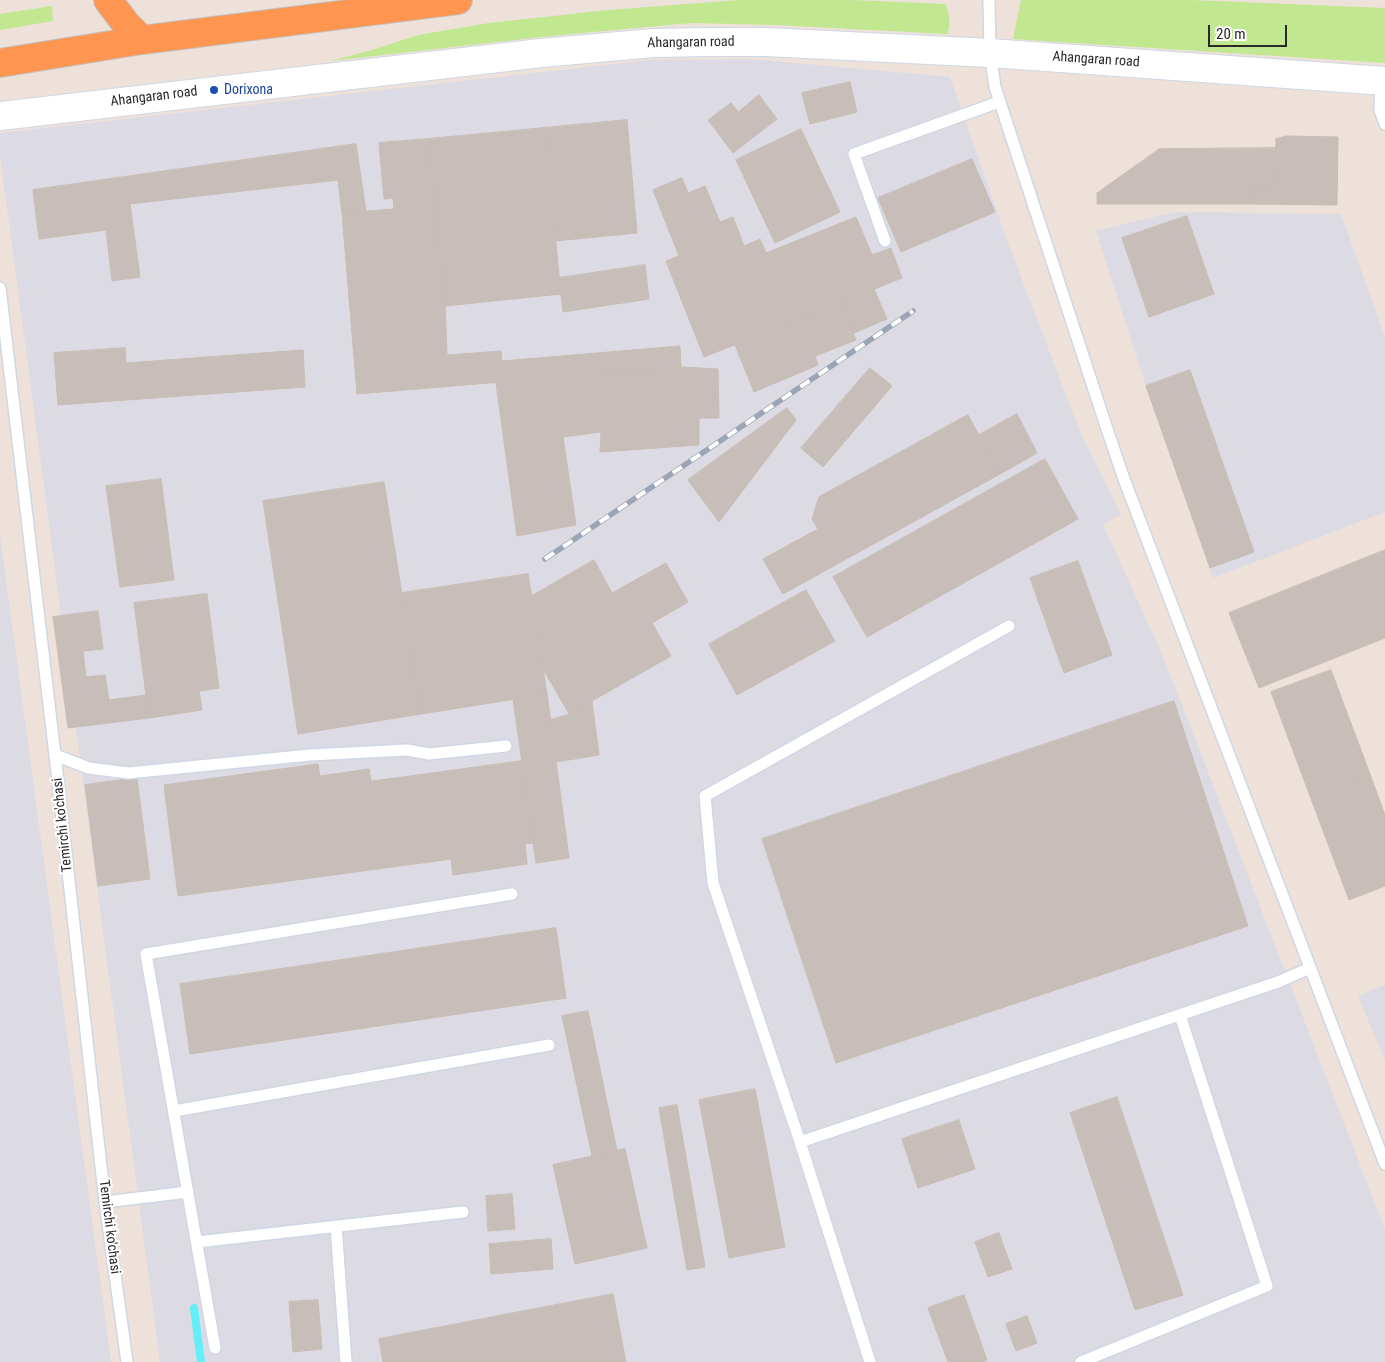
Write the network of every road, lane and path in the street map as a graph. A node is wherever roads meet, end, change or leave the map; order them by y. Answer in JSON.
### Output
{"nodes":[{"id":1,"x":108,"y":0,"type":"edge"},
{"id":2,"x":458,"y":0,"type":"edge"},
{"id":3,"x":989,"y":0,"type":"edge"},
{"id":4,"x":142,"y":40,"type":"junction"},
{"id":5,"x":990,"y":53,"type":"junction"},
{"id":6,"x":0,"y":63,"type":"edge"},
{"id":7,"x":1383,"y":81,"type":"edge"},
{"id":8,"x":999,"y":102,"type":"junction"},
{"id":9,"x":0,"y":116,"type":"edge"},
{"id":10,"x":1385,"y":124,"type":"edge"},
{"id":11,"x":886,"y":241,"type":"dead end"},
{"id":12,"x":0,"y":288,"type":"edge"},
{"id":13,"x":1009,"y":626,"type":"dead end"},
{"id":14,"x":506,"y":746,"type":"dead end"},
{"id":15,"x":55,"y":755,"type":"junction"},
{"id":16,"x":512,"y":894,"type":"dead end"},
{"id":17,"x":1310,"y":968,"type":"junction"},
{"id":18,"x":1180,"y":1015,"type":"junction"},
{"id":19,"x":549,"y":1044,"type":"dead end"},
{"id":20,"x":174,"y":1111,"type":"junction"},
{"id":21,"x":800,"y":1142,"type":"junction"},
{"id":22,"x":1385,"y":1164,"type":"edge"},
{"id":23,"x":188,"y":1192,"type":"junction"},
{"id":24,"x":105,"y":1202,"type":"junction"},
{"id":25,"x":463,"y":1212,"type":"dead end"},
{"id":26,"x":336,"y":1226,"type":"junction"},
{"id":27,"x":197,"y":1242,"type":"junction"},
{"id":28,"x":215,"y":1348,"type":"dead end"},
{"id":29,"x":127,"y":1362,"type":"edge"},
{"id":30,"x":346,"y":1362,"type":"edge"},
{"id":31,"x":870,"y":1362,"type":"edge"},
{"id":32,"x":1081,"y":1362,"type":"edge"}],
"edges":[{"from":1,"to":4,"type":"highway"},
{"from":2,"to":4,"type":"highway"},
{"from":3,"to":5,"type":"lane"},
{"from":4,"to":6,"type":"highway"},
{"from":5,"to":7,"type":"main road","name":"Ahangaran road"},
{"from":5,"to":8,"type":"lane"},
{"from":5,"to":9,"type":"main road","name":"Ahangaran road"},
{"from":7,"to":10,"type":"lane"},
{"from":8,"to":11,"type":"lane"},
{"from":8,"to":17,"type":"lane"},
{"from":12,"to":15,"type":"lane","name":"Temirchi ko'chasi"},
{"from":13,"to":21,"type":"lane"},
{"from":14,"to":15,"type":"lane"},
{"from":15,"to":24,"type":"lane","name":"Temirchi ko'chasi"},
{"from":16,"to":20,"type":"lane"},
{"from":17,"to":18,"type":"lane"},
{"from":17,"to":22,"type":"lane"},
{"from":18,"to":21,"type":"lane"},
{"from":18,"to":32,"type":"lane"},
{"from":19,"to":20,"type":"lane"},
{"from":20,"to":23,"type":"lane"},
{"from":21,"to":31,"type":"lane"},
{"from":23,"to":24,"type":"lane"},
{"from":23,"to":27,"type":"lane"},
{"from":24,"to":29,"type":"lane","name":"Temirchi ko'chasi"},
{"from":25,"to":26,"type":"lane"},
{"from":26,"to":27,"type":"lane"},
{"from":26,"to":30,"type":"lane"},
{"from":27,"to":28,"type":"lane"}]}
